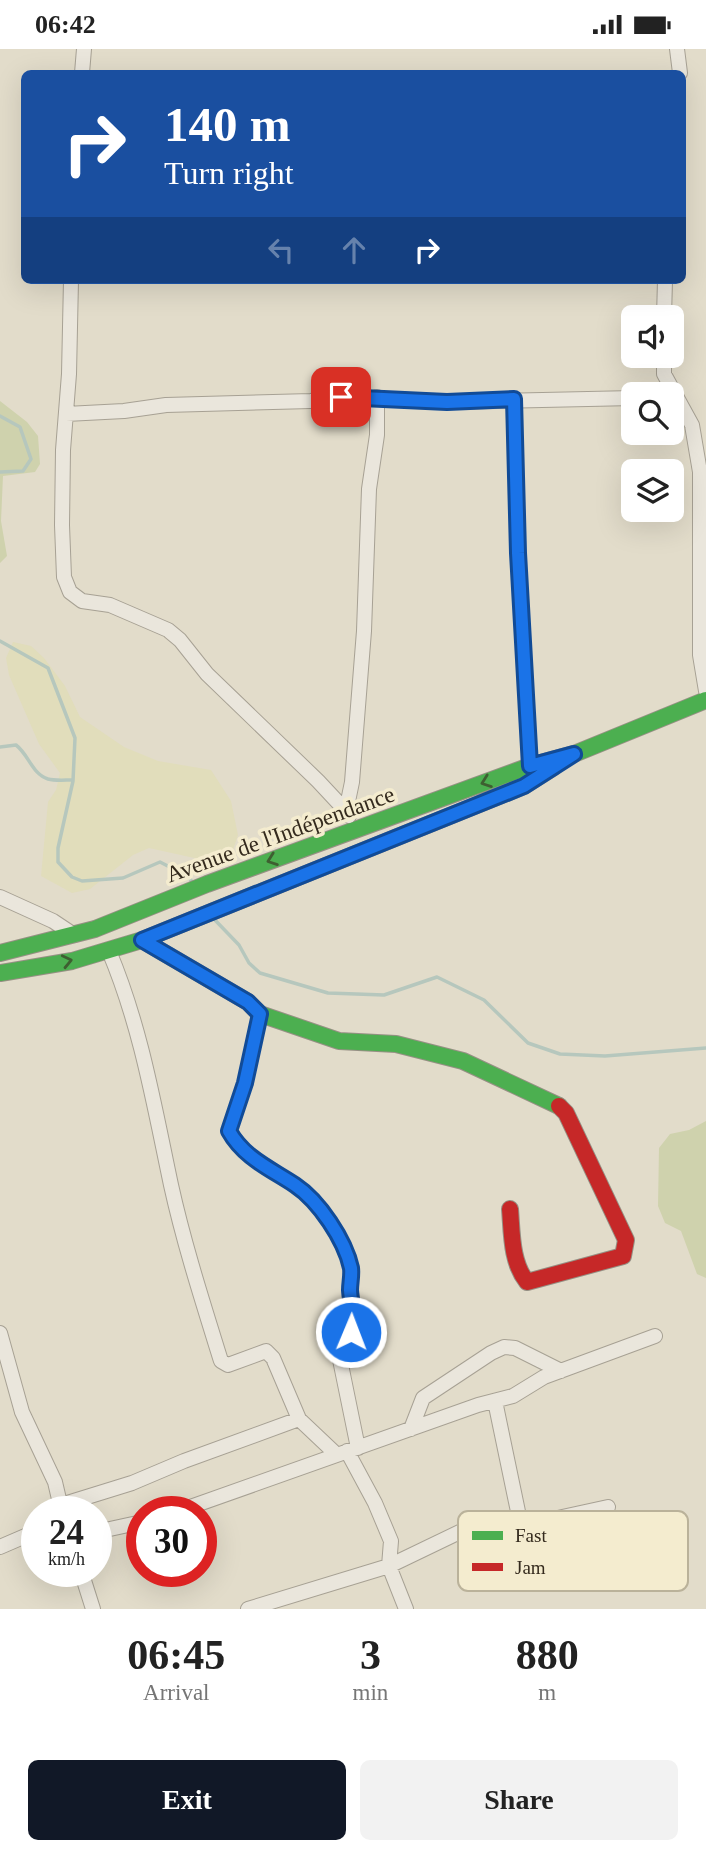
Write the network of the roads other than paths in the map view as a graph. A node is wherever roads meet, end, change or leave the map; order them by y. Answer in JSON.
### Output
{"nodes":[{"id":1,"x":84,"y":49,"type":"edge"},
{"id":2,"x":677,"y":49,"type":"edge"},
{"id":3,"x":82,"y":70,"type":"edge"},
{"id":4,"x":680,"y":70,"type":"edge"},
{"id":5,"x":72,"y":284,"type":"edge"},
{"id":6,"x":665,"y":284,"type":"edge"},
{"id":7,"x":664,"y":305,"type":"edge"},
{"id":8,"x":377,"y":397,"type":"junction"},
{"id":9,"x":621,"y":398,"type":"edge"},
{"id":10,"x":514,"y":399,"type":"junction"},
{"id":11,"x":684,"y":413,"type":"edge"},
{"id":12,"x":66,"y":414,"type":"junction"},
{"id":13,"x":706,"y":691,"type":"edge"},
{"id":14,"x":706,"y":700,"type":"edge"},
{"id":15,"x":574,"y":754,"type":"junction"},
{"id":16,"x":530,"y":766,"type":"junction"},
{"id":17,"x":346,"y":811,"type":"junction"},
{"id":18,"x":356,"y":829,"type":"junction"},
{"id":19,"x":0,"y":897,"type":"edge"},
{"id":20,"x":74,"y":935,"type":"junction"},
{"id":21,"x":142,"y":940,"type":"junction"},
{"id":22,"x":109,"y":951,"type":"junction"},
{"id":23,"x":0,"y":953,"type":"edge"},
{"id":24,"x":0,"y":973,"type":"edge"},
{"id":25,"x":260,"y":1014,"type":"junction"},
{"id":26,"x":510,"y":1209,"type":"dead end"},
{"id":27,"x":0,"y":1333,"type":"edge"},
{"id":28,"x":655,"y":1336,"type":"dead end"},
{"id":29,"x":5,"y":1368,"type":"edge"},
{"id":30,"x":561,"y":1371,"type":"junction"},
{"id":31,"x":495,"y":1401,"type":"junction"},
{"id":32,"x":299,"y":1419,"type":"junction"},
{"id":33,"x":411,"y":1429,"type":"junction"},
{"id":34,"x":347,"y":1451,"type":"junction"},
{"id":35,"x":59,"y":1496,"type":"edge"},
{"id":36,"x":97,"y":1496,"type":"edge"},
{"id":37,"x":217,"y":1497,"type":"edge"},
{"id":38,"x":608,"y":1507,"type":"dead end"},
{"id":39,"x":518,"y":1511,"type":"edge"},
{"id":40,"x":590,"y":1511,"type":"edge"},
{"id":41,"x":458,"y":1533,"type":"edge"},
{"id":42,"x":21,"y":1538,"type":"edge"},
{"id":43,"x":0,"y":1547,"type":"edge"},
{"id":44,"x":389,"y":1566,"type":"junction"},
{"id":45,"x":86,"y":1587,"type":"edge"},
{"id":46,"x":255,"y":1608,"type":"edge"},
{"id":47,"x":93,"y":1609,"type":"edge"},
{"id":48,"x":406,"y":1609,"type":"edge"}],
"edges":[{"from":1,"to":3,"type":"street"},
{"from":2,"to":4,"type":"street"},
{"from":5,"to":12,"type":"street"},
{"from":6,"to":7,"type":"street"},
{"from":8,"to":10,"type":"street"},
{"from":8,"to":12,"type":"street"},
{"from":8,"to":17,"type":"street"},
{"from":9,"to":10,"type":"street"},
{"from":10,"to":16,"type":"street"},
{"from":11,"to":13,"type":"street"},
{"from":12,"to":17,"type":"street"},
{"from":14,"to":15,"type":"main road","name":"Avenue de l'Indépendance"},
{"from":15,"to":16,"type":"main road","name":"Avenue de l'Indépendance"},
{"from":15,"to":21,"type":"main road","name":"Avenue de l'Indépendance"},
{"from":16,"to":18,"type":"main road","name":"Avenue de l'Indépendance","one_way":true},
{"from":17,"to":18,"type":"street"},
{"from":18,"to":20,"type":"main road","name":"Avenue de l'Indépendance","one_way":true},
{"from":19,"to":20,"type":"street"},
{"from":20,"to":23,"type":"main road","name":"Avenue de l'Indépendance"},
{"from":21,"to":22,"type":"main road","name":"Avenue de l'Indépendance"},
{"from":21,"to":25,"type":"main road"},
{"from":24,"to":22,"type":"main road","name":"Avenue de l'Indépendance","one_way":true},
{"from":22,"to":32,"type":"street"},
{"from":25,"to":26,"type":"main road"},
{"from":25,"to":34,"type":"street"},
{"from":27,"to":29,"type":"street"},
{"from":28,"to":30,"type":"street"},
{"from":29,"to":35,"type":"street"},
{"from":30,"to":31,"type":"street"},
{"from":30,"to":33,"type":"street"},
{"from":31,"to":33,"type":"street"},
{"from":31,"to":39,"type":"street"},
{"from":32,"to":34,"type":"street"},
{"from":32,"to":36,"type":"street"},
{"from":33,"to":34,"type":"street"},
{"from":34,"to":37,"type":"street"},
{"from":34,"to":44,"type":"street"},
{"from":38,"to":40,"type":"street"},
{"from":41,"to":44,"type":"street"},
{"from":42,"to":43,"type":"street"},
{"from":44,"to":46,"type":"street"},
{"from":44,"to":48,"type":"street"},
{"from":45,"to":47,"type":"street"}]}
